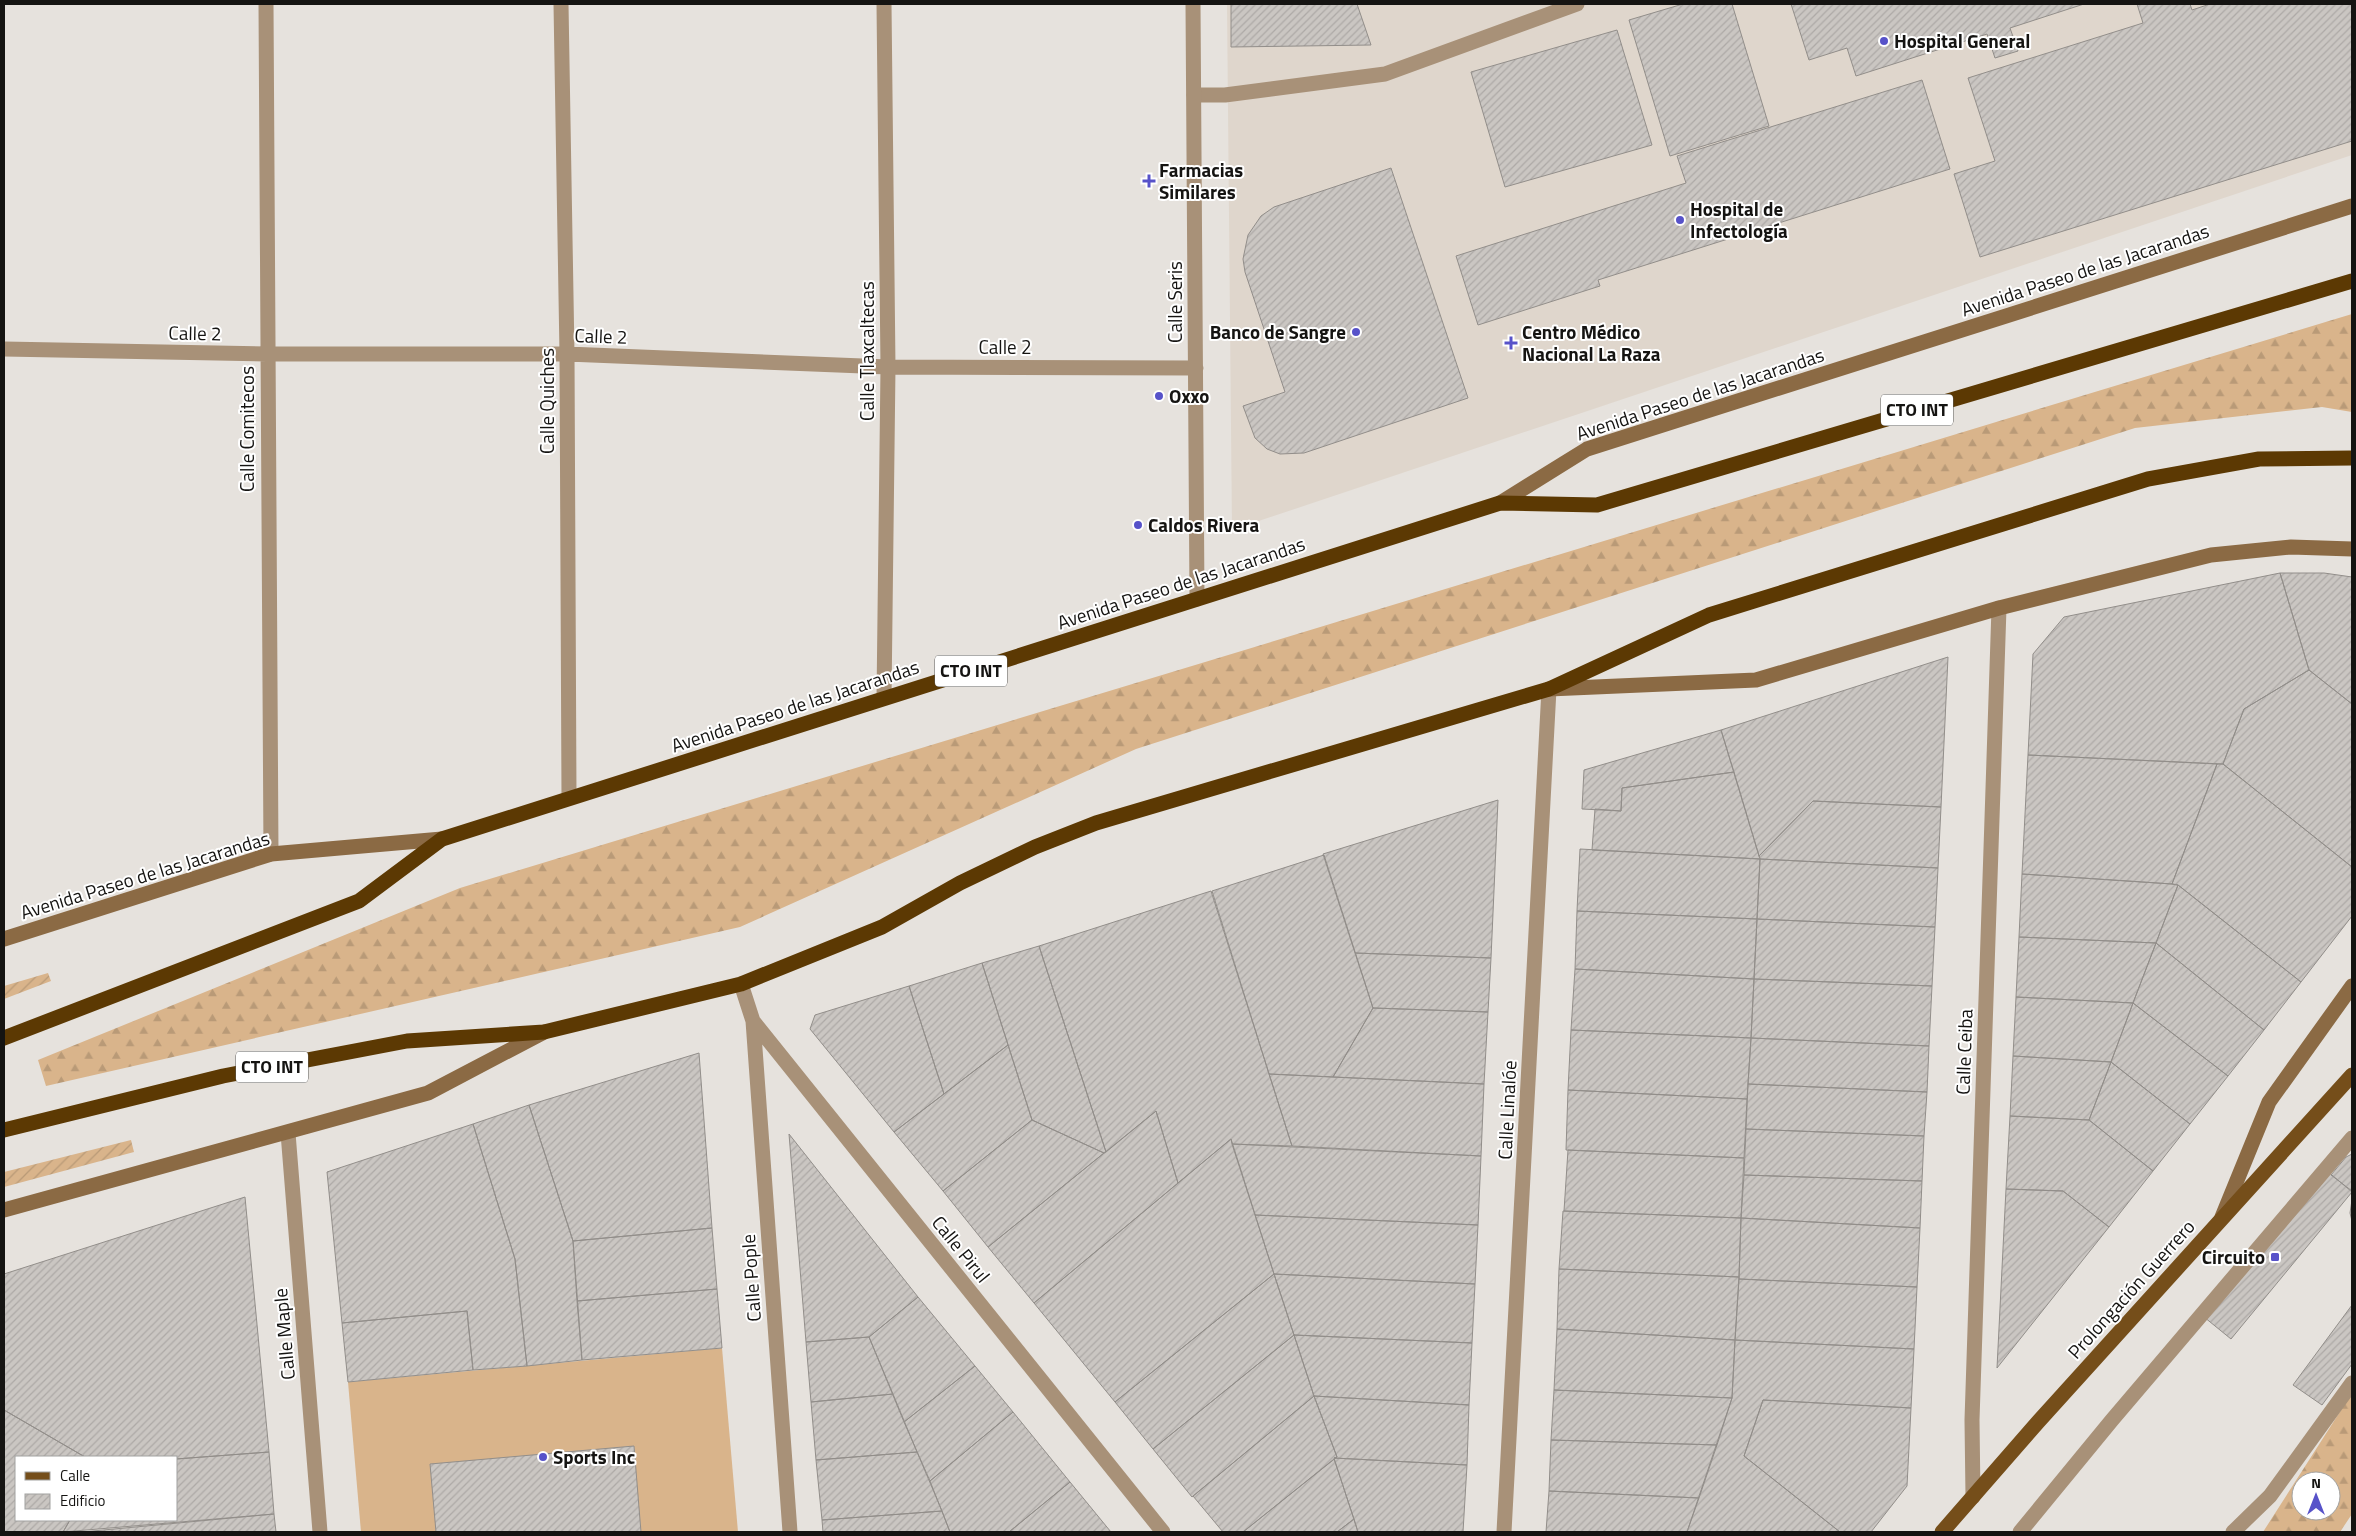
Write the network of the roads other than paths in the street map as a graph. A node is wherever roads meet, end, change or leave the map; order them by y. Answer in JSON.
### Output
{"nodes":[{"id":1,"x":266,"y":4,"type":"edge"},
{"id":2,"x":561,"y":4,"type":"edge"},
{"id":3,"x":884,"y":4,"type":"edge"},
{"id":4,"x":1193,"y":4,"type":"edge"},
{"id":5,"x":1578,"y":4,"type":"edge"},
{"id":6,"x":1194,"y":95,"type":"junction"},
{"id":7,"x":2352,"y":206,"type":"edge"},
{"id":8,"x":2352,"y":281,"type":"edge"},
{"id":9,"x":4,"y":349,"type":"edge"},
{"id":10,"x":267,"y":354,"type":"junction"},
{"id":11,"x":566,"y":354,"type":"junction"},
{"id":12,"x":888,"y":367,"type":"junction"},
{"id":13,"x":1196,"y":368,"type":"junction"},
{"id":14,"x":2352,"y":458,"type":"edge"},
{"id":15,"x":1500,"y":503,"type":"junction"},
{"id":16,"x":2352,"y":549,"type":"edge"},
{"id":17,"x":1197,"y":599,"type":"junction"},
{"id":18,"x":1999,"y":608,"type":"junction"},
{"id":19,"x":1549,"y":689,"type":"junction"},
{"id":20,"x":884,"y":698,"type":"junction"},
{"id":21,"x":569,"y":798,"type":"junction"},
{"id":22,"x":442,"y":839,"type":"junction"},
{"id":23,"x":270,"y":854,"type":"junction"},
{"id":24,"x":4,"y":939,"type":"edge"},
{"id":25,"x":741,"y":984,"type":"junction"},
{"id":26,"x":2352,"y":986,"type":"edge"},
{"id":27,"x":753,"y":1021,"type":"junction"},
{"id":28,"x":544,"y":1032,"type":"junction"},
{"id":29,"x":4,"y":1038,"type":"edge"},
{"id":30,"x":2352,"y":1074,"type":"edge"},
{"id":31,"x":4,"y":1130,"type":"edge"},
{"id":32,"x":288,"y":1133,"type":"junction"},
{"id":33,"x":2352,"y":1138,"type":"edge"},
{"id":34,"x":4,"y":1210,"type":"edge"},
{"id":35,"x":2222,"y":1217,"type":"junction"},
{"id":36,"x":2352,"y":1383,"type":"edge"},
{"id":37,"x":1973,"y":1497,"type":"junction"},
{"id":38,"x":320,"y":1532,"type":"edge"},
{"id":39,"x":790,"y":1532,"type":"edge"},
{"id":40,"x":1163,"y":1532,"type":"edge"},
{"id":41,"x":1504,"y":1532,"type":"edge"},
{"id":42,"x":1942,"y":1532,"type":"edge"},
{"id":43,"x":2020,"y":1532,"type":"edge"},
{"id":44,"x":2233,"y":1532,"type":"edge"}],
"edges":[{"from":1,"to":10,"type":"street","name":"Calle Comitecos"},
{"from":2,"to":11,"type":"street","name":"Calle Quiches"},
{"from":3,"to":12,"type":"street","name":"Calle Tlaxcaltecas"},
{"from":4,"to":6,"type":"street","name":"Calle Seris"},
{"from":5,"to":6,"type":"street"},
{"from":6,"to":13,"type":"street","name":"Calle Seris"},
{"from":7,"to":15,"type":"main road","name":"Avenida Paseo de las Jacarandas","number":"CTO INT"},
{"from":8,"to":15,"type":"highway","number":"CTO INT"},
{"from":9,"to":10,"type":"street","name":"Calle 2"},
{"from":10,"to":11,"type":"street","name":"Calle 2"},
{"from":10,"to":23,"type":"street","name":"Calle Comitecos"},
{"from":11,"to":12,"type":"street","name":"Calle 2"},
{"from":11,"to":21,"type":"street","name":"Calle Quiches"},
{"from":12,"to":13,"type":"street","name":"Calle 2"},
{"from":12,"to":20,"type":"street","name":"Calle Tlaxcaltecas"},
{"from":13,"to":17,"type":"street","name":"Calle Seris"},
{"from":14,"to":19,"type":"highway","number":"CTO INT"},
{"from":15,"to":17,"type":"highway","name":"Avenida Paseo de las Jacarandas","number":"CTO INT"},
{"from":16,"to":18,"type":"main road","number":"CTO INT"},
{"from":17,"to":20,"type":"highway","name":"Avenida Paseo de las Jacarandas","number":"CTO INT"},
{"from":18,"to":19,"type":"main road","number":"CTO INT"},
{"from":18,"to":37,"type":"street","name":"Calle Ceiba"},
{"from":19,"to":25,"type":"highway","number":"CTO INT"},
{"from":19,"to":41,"type":"street","name":"Calle Linalóe"},
{"from":20,"to":21,"type":"highway","name":"Avenida Paseo de las Jacarandas","number":"CTO INT"},
{"from":21,"to":22,"type":"highway","name":"Avenida Paseo de las Jacarandas","number":"CTO INT"},
{"from":22,"to":23,"type":"main road","name":"Avenida Paseo de las Jacarandas","number":"CTO INT"},
{"from":22,"to":29,"type":"highway","number":"CTO INT"},
{"from":23,"to":24,"type":"main road","name":"Avenida Paseo de las Jacarandas","number":"CTO INT"},
{"from":25,"to":27,"type":"street","name":"Calle Pirul"},
{"from":25,"to":28,"type":"highway","number":"CTO INT"},
{"from":26,"to":35,"type":"main road"},
{"from":27,"to":39,"type":"street","name":"Calle Pople"},
{"from":27,"to":40,"type":"street","name":"Calle Pirul"},
{"from":28,"to":31,"type":"highway","number":"CTO INT"},
{"from":28,"to":32,"type":"main road","number":"CTO INT"},
{"from":30,"to":35,"type":"main road","name":"Prolongación Guerrero"},
{"from":32,"to":34,"type":"main road","number":"CTO INT"},
{"from":32,"to":38,"type":"street","name":"Calle Maple"},
{"from":33,"to":43,"type":"street"},
{"from":35,"to":37,"type":"main road","name":"Prolongación Guerrero"},
{"from":36,"to":44,"type":"street"},
{"from":37,"to":42,"type":"main road","name":"Prolongación Guerrero"}]}
